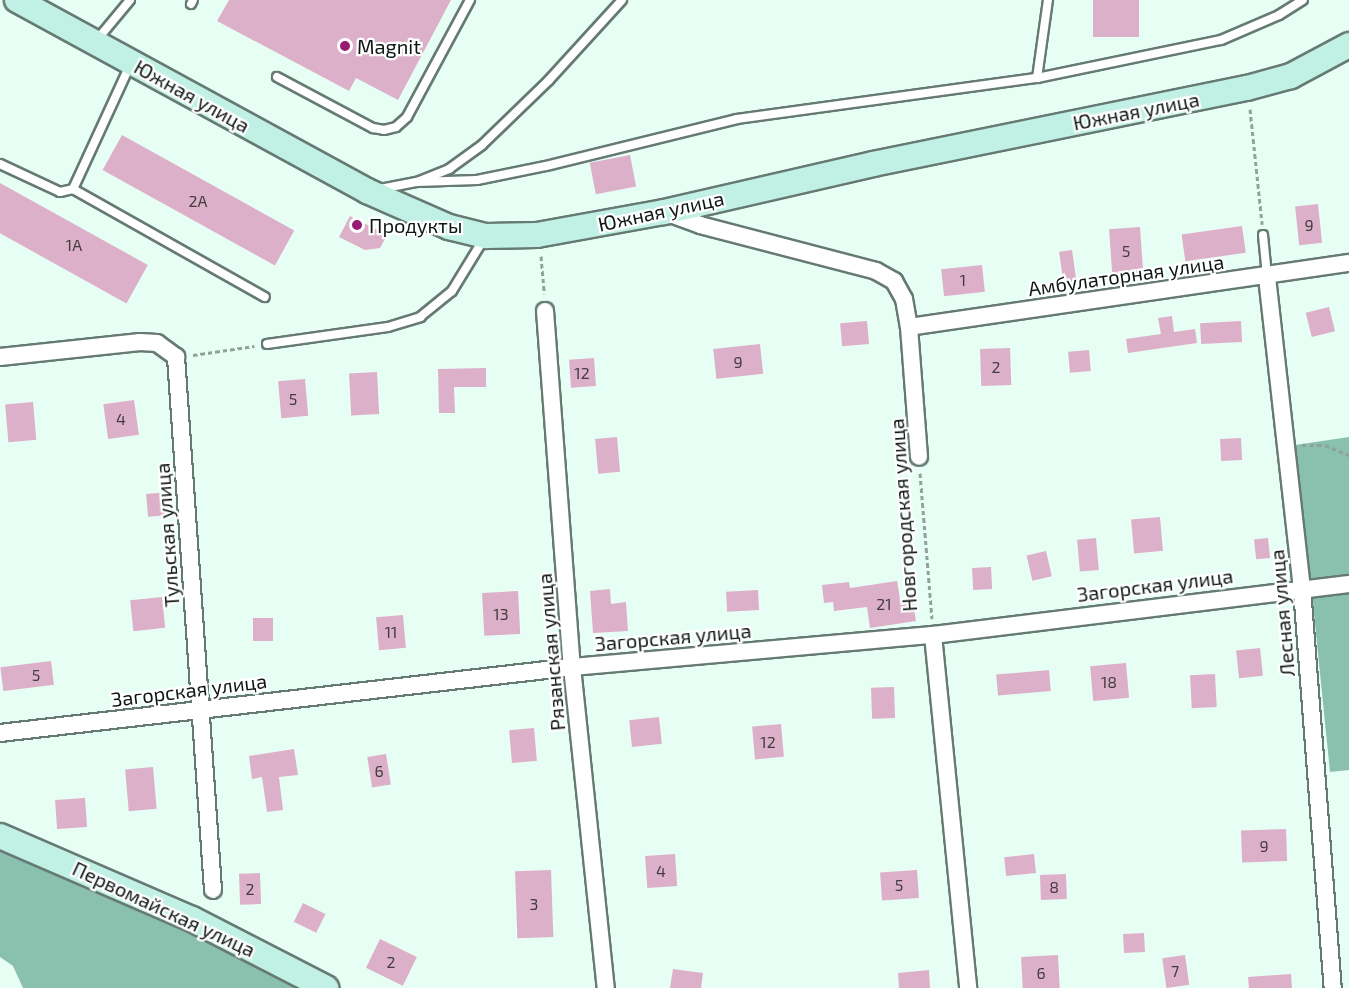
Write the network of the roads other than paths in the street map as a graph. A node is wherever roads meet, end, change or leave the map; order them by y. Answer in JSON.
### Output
{"nodes":[{"id":1,"x":17,"y":0,"type":"edge"},
{"id":2,"x":130,"y":0,"type":"edge"},
{"id":3,"x":470,"y":0,"type":"edge"},
{"id":4,"x":622,"y":0,"type":"edge"},
{"id":5,"x":1048,"y":0,"type":"edge"},
{"id":6,"x":1303,"y":0,"type":"edge"},
{"id":7,"x":96,"y":42,"type":"junction"},
{"id":8,"x":1347,"y":48,"type":"edge"},
{"id":9,"x":131,"y":62,"type":"junction"},
{"id":10,"x":277,"y":77,"type":"dead end"},
{"id":11,"x":1037,"y":78,"type":"junction"},
{"id":12,"x":0,"y":164,"type":"edge"},
{"id":13,"x":417,"y":182,"type":"junction"},
{"id":14,"x":73,"y":189,"type":"junction"},
{"id":15,"x":367,"y":191,"type":"junction"},
{"id":16,"x":664,"y":212,"type":"junction"},
{"id":17,"x":1263,"y":235,"type":"road end"},
{"id":18,"x":486,"y":236,"type":"junction"},
{"id":19,"x":1349,"y":263,"type":"edge"},
{"id":20,"x":1267,"y":277,"type":"junction"},
{"id":21,"x":265,"y":297,"type":"dead end"},
{"id":22,"x":545,"y":311,"type":"road end"},
{"id":23,"x":909,"y":327,"type":"junction"},
{"id":24,"x":267,"y":344,"type":"road end"},
{"id":25,"x":0,"y":357,"type":"edge"},
{"id":26,"x":919,"y":456,"type":"road end"},
{"id":27,"x":1349,"y":584,"type":"edge"},
{"id":28,"x":1302,"y":589,"type":"junction"},
{"id":29,"x":933,"y":635,"type":"junction"},
{"id":30,"x":572,"y":667,"type":"junction"},
{"id":31,"x":199,"y":710,"type":"junction"},
{"id":32,"x":0,"y":733,"type":"edge"},
{"id":33,"x":0,"y":836,"type":"edge"},
{"id":34,"x":213,"y":890,"type":"dead end"},
{"id":35,"x":326,"y":988,"type":"edge"},
{"id":36,"x":606,"y":988,"type":"edge"},
{"id":37,"x":968,"y":988,"type":"edge"},
{"id":38,"x":1333,"y":988,"type":"edge"}],
"edges":[{"from":1,"to":7,"type":"street","name":"Южная улица"},
{"from":2,"to":7,"type":"lane"},
{"from":3,"to":10,"type":"lane"},
{"from":4,"to":13,"type":"lane"},
{"from":5,"to":11,"type":"lane"},
{"from":6,"to":11,"type":"lane"},
{"from":7,"to":9,"type":"street","name":"Южная улица"},
{"from":8,"to":16,"type":"street","name":"Южная улица"},
{"from":9,"to":14,"type":"lane"},
{"from":9,"to":15,"type":"street","name":"Южная улица"},
{"from":11,"to":13,"type":"lane"},
{"from":12,"to":14,"type":"lane"},
{"from":13,"to":15,"type":"lane"},
{"from":14,"to":21,"type":"lane"},
{"from":15,"to":18,"type":"street","name":"Южная улица"},
{"from":16,"to":18,"type":"street","name":"Южная улица"},
{"from":16,"to":23,"type":"street","name":"Новгородская улица"},
{"from":17,"to":20,"type":"lane","name":"Лесная улица"},
{"from":18,"to":24,"type":"lane"},
{"from":19,"to":20,"type":"street","name":"Амбулаторная улица"},
{"from":20,"to":23,"type":"street","name":"Амбулаторная улица"},
{"from":20,"to":28,"type":"street","name":"Лесная улица"},
{"from":22,"to":30,"type":"street","name":"Рязанская улица"},
{"from":23,"to":26,"type":"street","name":"Новгородская улица"},
{"from":25,"to":31,"type":"street","name":"Тульская улица"},
{"from":27,"to":28,"type":"street","name":"Загорская улица"},
{"from":28,"to":29,"type":"street","name":"Загорская улица"},
{"from":28,"to":38,"type":"street","name":"Лесная улица"},
{"from":29,"to":30,"type":"street","name":"Загорская улица"},
{"from":29,"to":37,"type":"street","name":"Новгородская улица"},
{"from":30,"to":31,"type":"street","name":"Загорская улица"},
{"from":30,"to":36,"type":"street","name":"Рязанская улица"},
{"from":31,"to":32,"type":"street","name":"Загорская улица"},
{"from":31,"to":34,"type":"street","name":"Тульская улица"},
{"from":33,"to":35,"type":"street","name":"Первомайская улица"}]}
